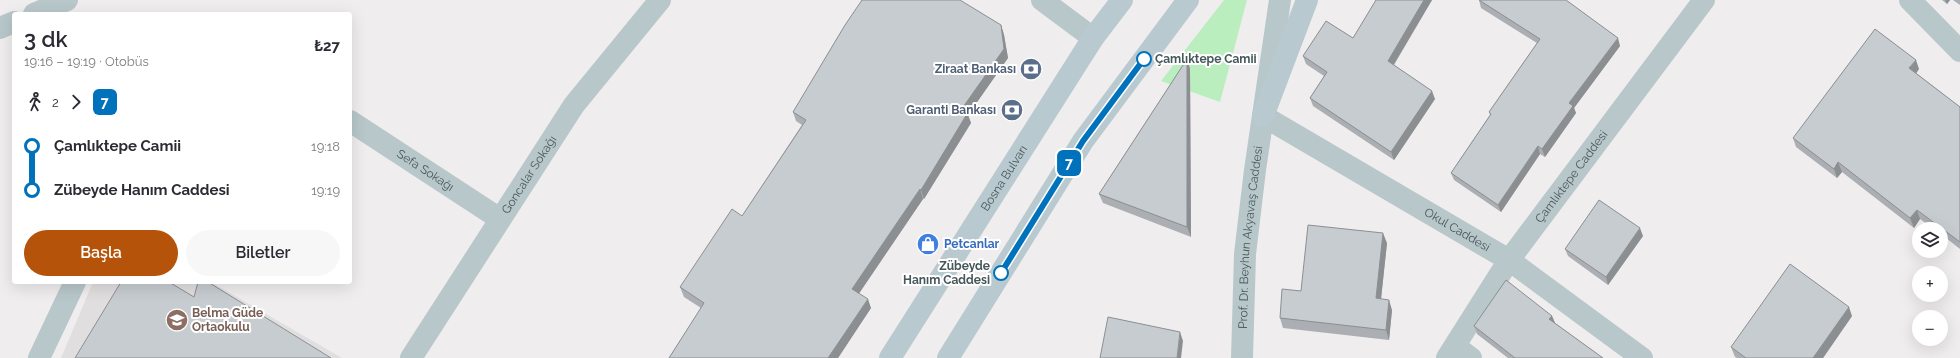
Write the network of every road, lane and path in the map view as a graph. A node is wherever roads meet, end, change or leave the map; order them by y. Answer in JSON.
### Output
{"nodes":[{"id":1,"x":67,"y":0,"type":"edge"},
{"id":2,"x":660,"y":0,"type":"edge"},
{"id":3,"x":1042,"y":0,"type":"edge"},
{"id":4,"x":1122,"y":0,"type":"edge"},
{"id":5,"x":1188,"y":0,"type":"edge"},
{"id":6,"x":1280,"y":0,"type":"edge"},
{"id":7,"x":1307,"y":0,"type":"edge"},
{"id":8,"x":1704,"y":0,"type":"edge"},
{"id":9,"x":1910,"y":0,"type":"edge"},
{"id":10,"x":39,"y":12,"type":"edge"},
{"id":11,"x":12,"y":23,"type":"edge"},
{"id":12,"x":0,"y":28,"type":"edge"},
{"id":13,"x":1093,"y":38,"type":"junction"},
{"id":14,"x":1960,"y":51,"type":"edge"},
{"id":15,"x":1263,"y":116,"type":"junction"},
{"id":16,"x":352,"y":122,"type":"edge"},
{"id":17,"x":500,"y":219,"type":"junction"},
{"id":18,"x":1508,"y":260,"type":"junction"},
{"id":19,"x":74,"y":284,"type":"edge"},
{"id":20,"x":1458,"y":354,"type":"edge"},
{"id":21,"x":39,"y":358,"type":"edge"},
{"id":22,"x":411,"y":358,"type":"edge"},
{"id":23,"x":890,"y":358,"type":"edge"},
{"id":24,"x":948,"y":358,"type":"edge"},
{"id":25,"x":1242,"y":358,"type":"edge"},
{"id":26,"x":1642,"y":358,"type":"edge"}],
"edges":[{"from":1,"to":10,"type":"street"},
{"from":2,"to":17,"type":"street","name":"Goncalar Sokağı"},
{"from":3,"to":13,"type":"street"},
{"from":4,"to":13,"type":"main road","name":"Bosna Bulvarı"},
{"from":5,"to":24,"type":"main road"},
{"from":6,"to":15,"type":"street","name":"Prof. Dr. Beyhun Akyavaş Caddesi"},
{"from":7,"to":15,"type":"main road"},
{"from":8,"to":18,"type":"street","name":"Çamlıktepe Caddesi"},
{"from":9,"to":14,"type":"street"},
{"from":11,"to":12,"type":"street"},
{"from":13,"to":23,"type":"main road","name":"Bosna Bulvarı"},
{"from":15,"to":18,"type":"street","name":"Okul Caddesi"},
{"from":15,"to":25,"type":"street","name":"Prof. Dr. Beyhun Akyavaş Caddesi"},
{"from":16,"to":17,"type":"street","name":"Sefa Sokağı"},
{"from":17,"to":22,"type":"street","name":"Goncalar Sokağı"},
{"from":18,"to":20,"type":"street","name":"Çamlıktepe Caddesi"},
{"from":18,"to":26,"type":"street","name":"Okul Caddesi"},
{"from":19,"to":21,"type":"street"}]}
